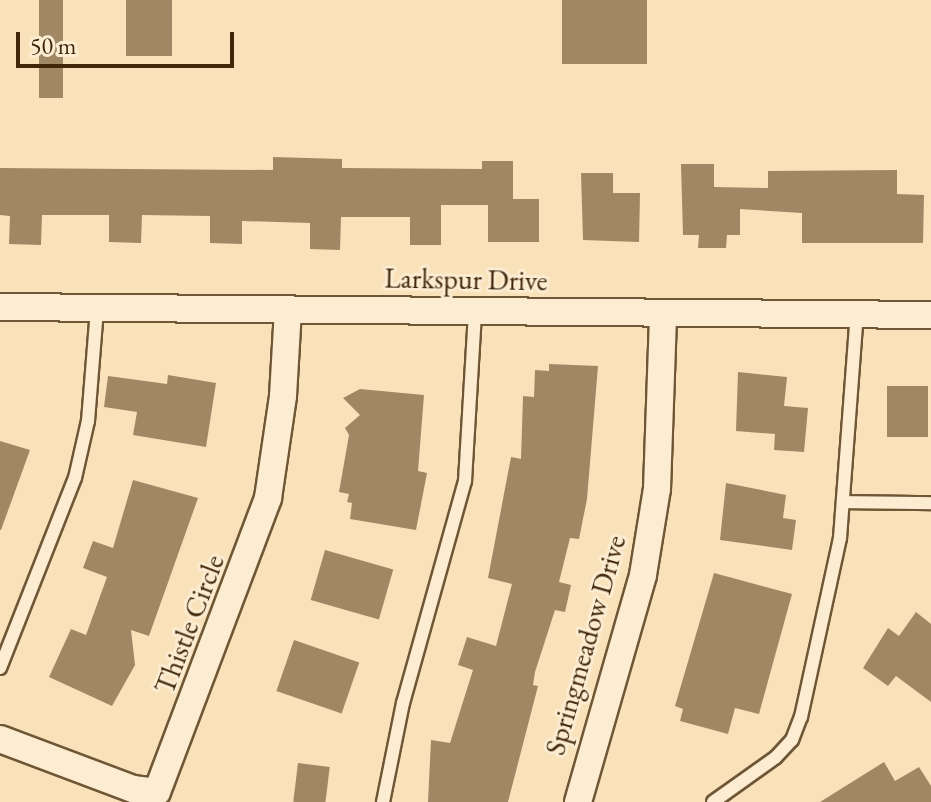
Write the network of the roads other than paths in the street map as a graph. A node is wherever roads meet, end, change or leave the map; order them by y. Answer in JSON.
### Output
{"nodes":[{"id":1,"x":0,"y":307,"type":"edge"},
{"id":2,"x":97,"y":308,"type":"junction"},
{"id":3,"x":288,"y":310,"type":"junction"},
{"id":4,"x":475,"y":311,"type":"junction"},
{"id":5,"x":663,"y":313,"type":"junction"},
{"id":6,"x":857,"y":314,"type":"junction"},
{"id":7,"x":931,"y":315,"type":"edge"},
{"id":8,"x":843,"y":502,"type":"junction"},
{"id":9,"x":931,"y":503,"type":"edge"},
{"id":10,"x":0,"y":668,"type":"edge"},
{"id":11,"x":0,"y":739,"type":"edge"},
{"id":12,"x":383,"y":802,"type":"edge"},
{"id":13,"x":578,"y":802,"type":"edge"},
{"id":14,"x":713,"y":802,"type":"edge"}],
"edges":[{"from":1,"to":2,"type":"street","name":"Larkspur Drive"},
{"from":2,"to":3,"type":"street","name":"Larkspur Drive"},
{"from":2,"to":10,"type":"lane"},
{"from":3,"to":4,"type":"street","name":"Larkspur Drive"},
{"from":3,"to":11,"type":"street","name":"Thistle Circle"},
{"from":4,"to":5,"type":"street","name":"Larkspur Drive"},
{"from":4,"to":12,"type":"lane"},
{"from":5,"to":6,"type":"street","name":"Larkspur Drive"},
{"from":5,"to":13,"type":"street","name":"Springmeadow Drive"},
{"from":6,"to":7,"type":"street","name":"Larkspur Drive"},
{"from":6,"to":8,"type":"lane"},
{"from":8,"to":9,"type":"lane"},
{"from":8,"to":14,"type":"lane"}]}
